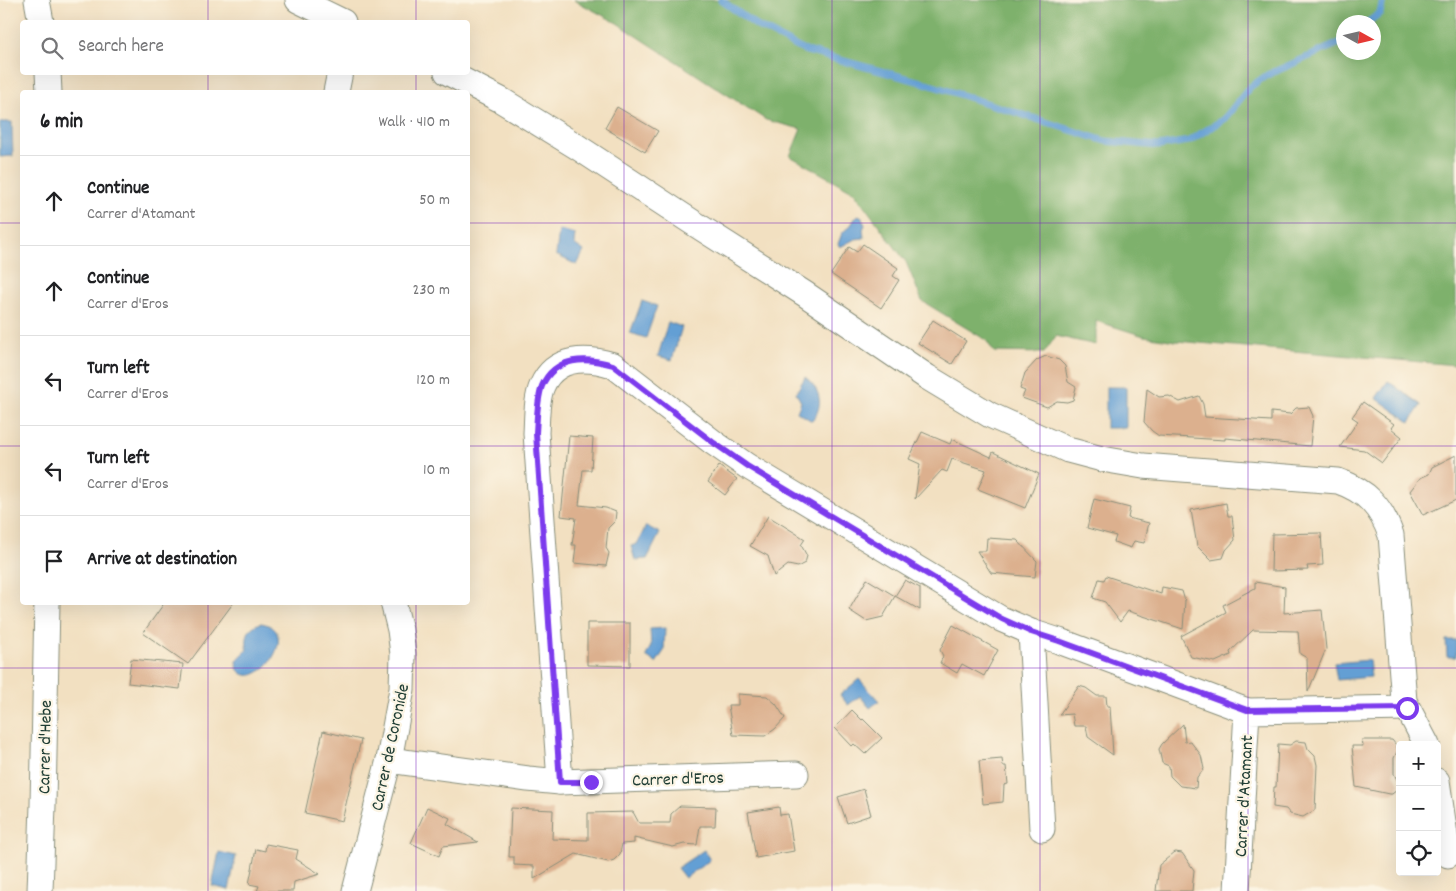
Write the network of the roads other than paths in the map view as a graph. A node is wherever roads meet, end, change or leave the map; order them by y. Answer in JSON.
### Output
{"nodes":[{"id":1,"x":36,"y":0,"type":"edge"},
{"id":2,"x":298,"y":0,"type":"edge"},
{"id":3,"x":41,"y":20,"type":"edge"},
{"id":4,"x":338,"y":20,"type":"edge"},
{"id":5,"x":48,"y":75,"type":"edge"},
{"id":6,"x":339,"y":75,"type":"edge"},
{"id":7,"x":453,"y":75,"type":"edge"},
{"id":8,"x":49,"y":90,"type":"edge"},
{"id":9,"x":336,"y":90,"type":"edge"},
{"id":10,"x":47,"y":605,"type":"edge"},
{"id":11,"x":394,"y":605,"type":"edge"},
{"id":12,"x":1031,"y":632,"type":"junction"},
{"id":13,"x":1407,"y":708,"type":"junction"},
{"id":14,"x":1247,"y":710,"type":"junction"},
{"id":15,"x":1425,"y":741,"type":"edge"},
{"id":16,"x":389,"y":760,"type":"junction"},
{"id":17,"x":796,"y":774,"type":"dead end"},
{"id":18,"x":560,"y":782,"type":"junction"},
{"id":19,"x":1438,"y":786,"type":"edge"},
{"id":20,"x":1042,"y":829,"type":"dead end"},
{"id":21,"x":1448,"y":855,"type":"dead end"},
{"id":22,"x":40,"y":891,"type":"edge"},
{"id":23,"x":355,"y":891,"type":"edge"},
{"id":24,"x":1238,"y":891,"type":"edge"}],
"edges":[{"from":1,"to":3,"type":"street"},
{"from":2,"to":4,"type":"street"},
{"from":5,"to":8,"type":"street"},
{"from":6,"to":9,"type":"street"},
{"from":7,"to":13,"type":"street"},
{"from":10,"to":22,"type":"street","name":"Carrer d'Hebe"},
{"from":11,"to":16,"type":"street","name":"Carrer de Coronide"},
{"from":12,"to":14,"type":"street"},
{"from":12,"to":18,"type":"street"},
{"from":12,"to":20,"type":"street"},
{"from":13,"to":14,"type":"street","name":"Carrer d'Atamant"},
{"from":13,"to":15,"type":"street"},
{"from":14,"to":24,"type":"street","name":"Carrer d'Atamant"},
{"from":16,"to":18,"type":"street","name":"Carrer d'Eros"},
{"from":16,"to":23,"type":"street","name":"Carrer de Coronide"},
{"from":17,"to":18,"type":"street","name":"Carrer d'Eros"},
{"from":19,"to":21,"type":"street"}]}
